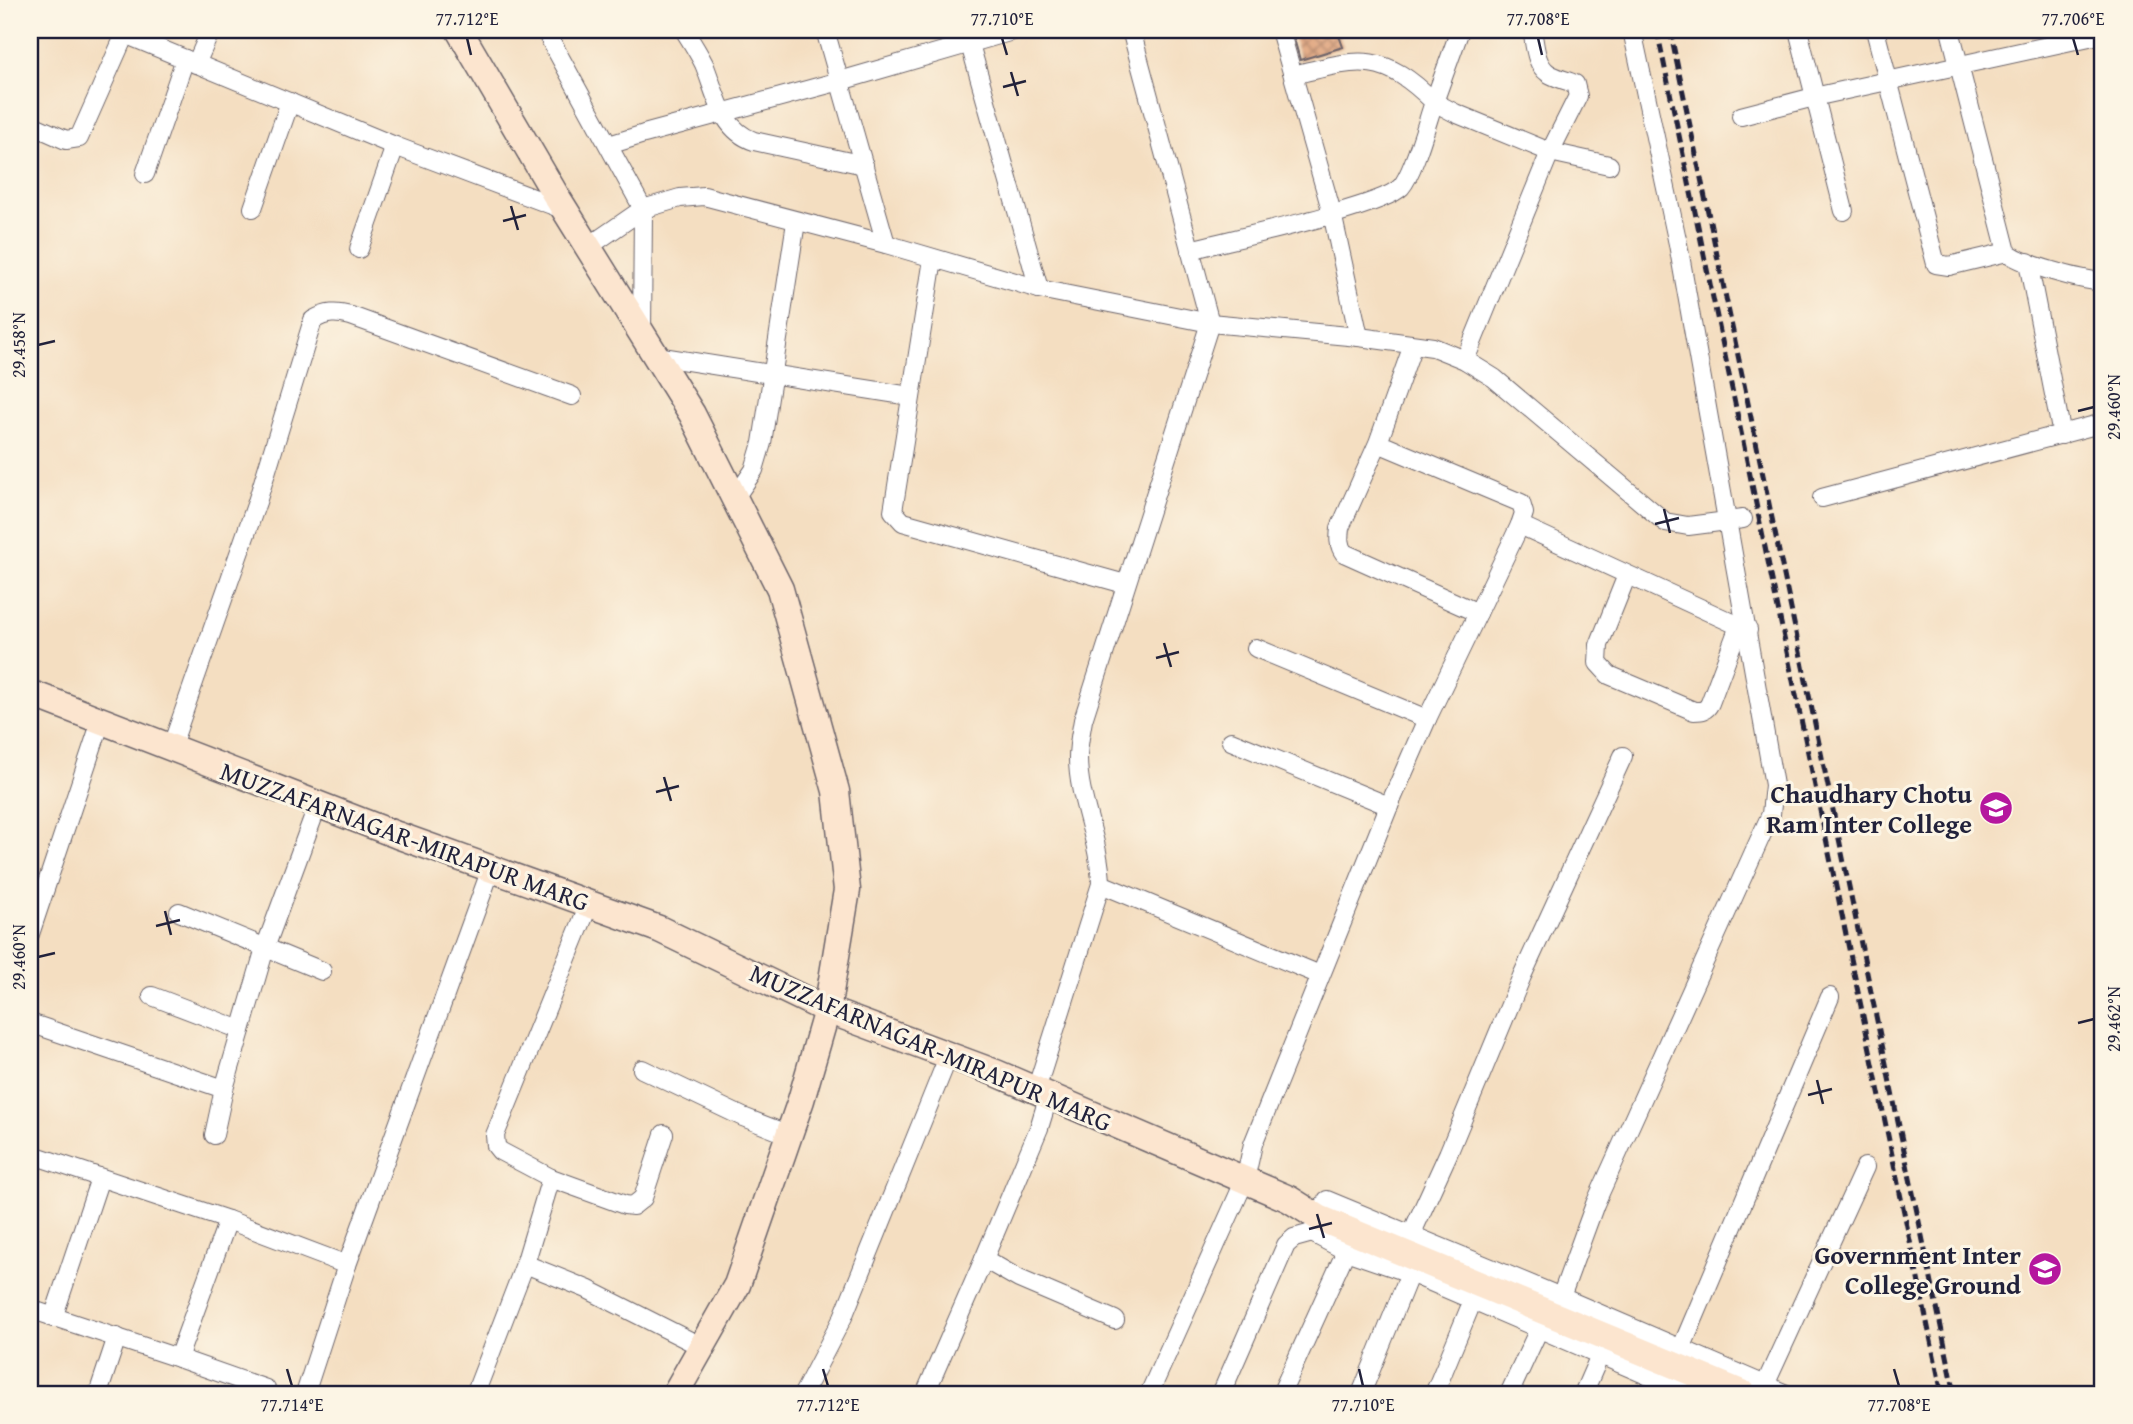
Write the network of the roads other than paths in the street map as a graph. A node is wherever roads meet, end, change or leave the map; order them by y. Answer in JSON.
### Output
{"nodes":[{"id":1,"x":211,"y":30,"type":"edge"},
{"id":2,"x":459,"y":30,"type":"edge"},
{"id":3,"x":545,"y":30,"type":"edge"},
{"id":4,"x":684,"y":30,"type":"edge"},
{"id":5,"x":825,"y":30,"type":"edge"},
{"id":6,"x":1016,"y":30,"type":"edge"},
{"id":7,"x":1131,"y":30,"type":"edge"},
{"id":8,"x":1280,"y":30,"type":"edge"},
{"id":9,"x":1460,"y":30,"type":"edge"},
{"id":10,"x":1532,"y":30,"type":"edge"},
{"id":11,"x":1632,"y":30,"type":"edge"},
{"id":12,"x":1798,"y":30,"type":"edge"},
{"id":13,"x":1875,"y":30,"type":"edge"},
{"id":14,"x":1950,"y":30,"type":"edge"},
{"id":15,"x":120,"y":32,"type":"edge"},
{"id":16,"x":2103,"y":34,"type":"edge"},
{"id":17,"x":968,"y":36,"type":"edge"},
{"id":18,"x":190,"y":61,"type":"junction"},
{"id":19,"x":1958,"y":65,"type":"junction"},
{"id":20,"x":1293,"y":75,"type":"junction"},
{"id":21,"x":1888,"y":80,"type":"junction"},
{"id":22,"x":840,"y":81,"type":"junction"},
{"id":23,"x":1815,"y":97,"type":"junction"},
{"id":24,"x":290,"y":102,"type":"junction"},
{"id":25,"x":1434,"y":102,"type":"junction"},
{"id":26,"x":722,"y":111,"type":"junction"},
{"id":27,"x":1741,"y":116,"type":"dead end"},
{"id":28,"x":30,"y":124,"type":"edge"},
{"id":29,"x":609,"y":145,"type":"junction"},
{"id":30,"x":395,"y":146,"type":"junction"},
{"id":31,"x":1550,"y":152,"type":"junction"},
{"id":32,"x":864,"y":165,"type":"junction"},
{"id":33,"x":1609,"y":165,"type":"dead end"},
{"id":34,"x":145,"y":174,"type":"dead end"},
{"id":35,"x":253,"y":208,"type":"dead end"},
{"id":36,"x":643,"y":209,"type":"junction"},
{"id":37,"x":565,"y":210,"type":"junction"},
{"id":38,"x":1844,"y":211,"type":"dead end"},
{"id":39,"x":1332,"y":213,"type":"junction"},
{"id":40,"x":796,"y":222,"type":"junction"},
{"id":41,"x":886,"y":244,"type":"junction"},
{"id":42,"x":588,"y":247,"type":"junction"},
{"id":43,"x":359,"y":249,"type":"dead end"},
{"id":44,"x":1190,"y":250,"type":"junction"},
{"id":45,"x":2007,"y":251,"type":"junction"},
{"id":46,"x":933,"y":259,"type":"junction"},
{"id":47,"x":2028,"y":262,"type":"junction"},
{"id":48,"x":2056,"y":270,"type":"junction"},
{"id":49,"x":2103,"y":282,"type":"edge"},
{"id":50,"x":1039,"y":289,"type":"junction"},
{"id":51,"x":2033,"y":294,"type":"junction"},
{"id":52,"x":1210,"y":323,"type":"junction"},
{"id":53,"x":1359,"y":337,"type":"junction"},
{"id":54,"x":649,"y":345,"type":"junction"},
{"id":55,"x":1413,"y":345,"type":"junction"},
{"id":56,"x":1465,"y":360,"type":"junction"},
{"id":57,"x":773,"y":374,"type":"junction"},
{"id":58,"x":572,"y":396,"type":"dead end"},
{"id":59,"x":910,"y":396,"type":"junction"},
{"id":60,"x":2103,"y":423,"type":"edge"},
{"id":61,"x":2062,"y":435,"type":"junction"},
{"id":62,"x":1378,"y":443,"type":"junction"},
{"id":63,"x":1822,"y":498,"type":"dead end"},
{"id":64,"x":734,"y":499,"type":"junction"},
{"id":65,"x":1736,"y":521,"type":"junction"},
{"id":66,"x":1520,"y":526,"type":"junction"},
{"id":67,"x":1627,"y":575,"type":"junction"},
{"id":68,"x":1125,"y":584,"type":"junction"},
{"id":69,"x":1478,"y":613,"type":"junction"},
{"id":70,"x":1743,"y":628,"type":"junction"},
{"id":71,"x":1256,"y":648,"type":"dead end"},
{"id":72,"x":30,"y":693,"type":"edge"},
{"id":73,"x":1427,"y":719,"type":"junction"},
{"id":74,"x":101,"y":721,"type":"junction"},
{"id":75,"x":1231,"y":741,"type":"dead end"},
{"id":76,"x":170,"y":748,"type":"junction"},
{"id":77,"x":1623,"y":756,"type":"dead end"},
{"id":78,"x":318,"y":804,"type":"junction"},
{"id":79,"x":1389,"y":806,"type":"junction"},
{"id":80,"x":491,"y":869,"type":"junction"},
{"id":81,"x":1101,"y":884,"type":"junction"},
{"id":82,"x":589,"y":904,"type":"junction"},
{"id":83,"x":179,"y":912,"type":"dead end"},
{"id":84,"x":30,"y":934,"type":"edge"},
{"id":85,"x":265,"y":948,"type":"junction"},
{"id":86,"x":322,"y":971,"type":"dead end"},
{"id":87,"x":1320,"y":975,"type":"junction"},
{"id":88,"x":152,"y":996,"type":"dead end"},
{"id":89,"x":1830,"y":997,"type":"dead end"},
{"id":90,"x":827,"y":1010,"type":"junction"},
{"id":91,"x":30,"y":1023,"type":"edge"},
{"id":92,"x":241,"y":1030,"type":"junction"},
{"id":93,"x":950,"y":1055,"type":"junction"},
{"id":94,"x":642,"y":1069,"type":"dead end"},
{"id":95,"x":224,"y":1090,"type":"junction"},
{"id":96,"x":1043,"y":1093,"type":"junction"},
{"id":97,"x":664,"y":1134,"type":"dead end"},
{"id":98,"x":214,"y":1135,"type":"dead end"},
{"id":99,"x":789,"y":1135,"type":"junction"},
{"id":100,"x":30,"y":1154,"type":"edge"},
{"id":101,"x":1865,"y":1167,"type":"dead end"},
{"id":102,"x":100,"y":1178,"type":"junction"},
{"id":103,"x":551,"y":1178,"type":"junction"},
{"id":104,"x":1245,"y":1180,"type":"junction"},
{"id":105,"x":228,"y":1220,"type":"junction"},
{"id":106,"x":1316,"y":1225,"type":"junction"},
{"id":107,"x":1411,"y":1235,"type":"junction"},
{"id":108,"x":1346,"y":1251,"type":"junction"},
{"id":109,"x":984,"y":1259,"type":"junction"},
{"id":110,"x":525,"y":1264,"type":"junction"},
{"id":111,"x":348,"y":1265,"type":"junction"},
{"id":112,"x":1410,"y":1273,"type":"junction"},
{"id":113,"x":1561,"y":1297,"type":"junction"},
{"id":114,"x":1473,"y":1300,"type":"junction"},
{"id":115,"x":30,"y":1309,"type":"edge"},
{"id":116,"x":53,"y":1318,"type":"junction"},
{"id":117,"x":1115,"y":1320,"type":"dead end"},
{"id":118,"x":1539,"y":1329,"type":"junction"},
{"id":119,"x":117,"y":1337,"type":"junction"},
{"id":120,"x":702,"y":1347,"type":"junction"},
{"id":121,"x":1681,"y":1349,"type":"junction"},
{"id":122,"x":1600,"y":1355,"type":"junction"},
{"id":123,"x":178,"y":1357,"type":"junction"},
{"id":124,"x":1660,"y":1388,"type":"edge"},
{"id":125,"x":1755,"y":1390,"type":"edge"},
{"id":126,"x":270,"y":1393,"type":"edge"},
{"id":127,"x":98,"y":1394,"type":"edge"},
{"id":128,"x":305,"y":1394,"type":"edge"},
{"id":129,"x":475,"y":1394,"type":"edge"},
{"id":130,"x":675,"y":1394,"type":"edge"},
{"id":131,"x":803,"y":1394,"type":"edge"},
{"id":132,"x":925,"y":1394,"type":"edge"},
{"id":133,"x":1149,"y":1394,"type":"edge"},
{"id":134,"x":1221,"y":1394,"type":"edge"},
{"id":135,"x":1281,"y":1394,"type":"edge"},
{"id":136,"x":1361,"y":1394,"type":"edge"},
{"id":137,"x":1434,"y":1394,"type":"edge"},
{"id":138,"x":1509,"y":1394,"type":"edge"},
{"id":139,"x":1583,"y":1394,"type":"edge"},
{"id":140,"x":1691,"y":1394,"type":"edge"},
{"id":141,"x":1786,"y":1394,"type":"edge"}],
"edges":[{"from":1,"to":18,"type":"street"},
{"from":2,"to":37,"type":"main road"},
{"from":3,"to":29,"type":"street"},
{"from":4,"to":26,"type":"street"},
{"from":5,"to":22,"type":"street"},
{"from":6,"to":17,"type":"street"},
{"from":7,"to":44,"type":"street"},
{"from":8,"to":20,"type":"street"},
{"from":9,"to":25,"type":"street"},
{"from":10,"to":31,"type":"street"},
{"from":11,"to":65,"type":"street"},
{"from":12,"to":23,"type":"street"},
{"from":13,"to":21,"type":"street"},
{"from":14,"to":19,"type":"street"},
{"from":15,"to":18,"type":"street"},
{"from":15,"to":28,"type":"street"},
{"from":16,"to":19,"type":"street"},
{"from":17,"to":22,"type":"street"},
{"from":17,"to":50,"type":"street"},
{"from":18,"to":24,"type":"street"},
{"from":18,"to":34,"type":"street"},
{"from":19,"to":21,"type":"street"},
{"from":19,"to":45,"type":"street"},
{"from":20,"to":25,"type":"street"},
{"from":20,"to":39,"type":"street"},
{"from":21,"to":23,"type":"street"},
{"from":21,"to":45,"type":"street"},
{"from":22,"to":26,"type":"street"},
{"from":22,"to":32,"type":"street"},
{"from":23,"to":27,"type":"street"},
{"from":23,"to":38,"type":"street"},
{"from":24,"to":30,"type":"street"},
{"from":24,"to":35,"type":"street"},
{"from":25,"to":31,"type":"street"},
{"from":25,"to":39,"type":"street"},
{"from":26,"to":29,"type":"street"},
{"from":26,"to":32,"type":"street"},
{"from":29,"to":36,"type":"street"},
{"from":30,"to":37,"type":"street"},
{"from":30,"to":43,"type":"street"},
{"from":31,"to":33,"type":"street"},
{"from":31,"to":56,"type":"street"},
{"from":32,"to":41,"type":"street"},
{"from":36,"to":40,"type":"street"},
{"from":36,"to":42,"type":"street"},
{"from":36,"to":54,"type":"street"},
{"from":37,"to":42,"type":"main road"},
{"from":39,"to":44,"type":"street"},
{"from":39,"to":53,"type":"street"},
{"from":40,"to":41,"type":"street"},
{"from":40,"to":57,"type":"street"},
{"from":41,"to":46,"type":"street"},
{"from":42,"to":54,"type":"main road"},
{"from":44,"to":52,"type":"street"},
{"from":45,"to":47,"type":"street"},
{"from":46,"to":50,"type":"street"},
{"from":46,"to":59,"type":"street"},
{"from":47,"to":48,"type":"street"},
{"from":47,"to":51,"type":"street"},
{"from":48,"to":49,"type":"street"},
{"from":48,"to":51,"type":"street"},
{"from":50,"to":52,"type":"street"},
{"from":51,"to":61,"type":"street"},
{"from":52,"to":53,"type":"street"},
{"from":52,"to":68,"type":"street"},
{"from":53,"to":55,"type":"street"},
{"from":54,"to":57,"type":"street"},
{"from":54,"to":64,"type":"main road"},
{"from":55,"to":56,"type":"street"},
{"from":55,"to":62,"type":"street"},
{"from":56,"to":65,"type":"street"},
{"from":57,"to":59,"type":"street"},
{"from":57,"to":64,"type":"street"},
{"from":58,"to":76,"type":"street"},
{"from":59,"to":68,"type":"street"},
{"from":60,"to":61,"type":"street"},
{"from":61,"to":63,"type":"street"},
{"from":62,"to":66,"type":"street"},
{"from":62,"to":69,"type":"street"},
{"from":64,"to":90,"type":"main road"},
{"from":65,"to":70,"type":"street"},
{"from":66,"to":67,"type":"street"},
{"from":66,"to":69,"type":"street"},
{"from":67,"to":70,"type":"street"},
{"from":67,"to":70,"type":"street"},
{"from":68,"to":81,"type":"street"},
{"from":69,"to":73,"type":"street"},
{"from":70,"to":113,"type":"street"},
{"from":71,"to":73,"type":"street"},
{"from":72,"to":74,"type":"main road","name":"MUZZAFARNAGAR-MIRAPUR MARG"},
{"from":73,"to":79,"type":"street"},
{"from":74,"to":76,"type":"main road","name":"MUZZAFARNAGAR-MIRAPUR MARG"},
{"from":74,"to":84,"type":"street"},
{"from":75,"to":79,"type":"street"},
{"from":76,"to":78,"type":"main road","name":"MUZZAFARNAGAR-MIRAPUR MARG"},
{"from":77,"to":107,"type":"street"},
{"from":78,"to":80,"type":"main road","name":"MUZZAFARNAGAR-MIRAPUR MARG"},
{"from":78,"to":85,"type":"street"},
{"from":79,"to":87,"type":"street"},
{"from":80,"to":82,"type":"main road","name":"MUZZAFARNAGAR-MIRAPUR MARG"},
{"from":80,"to":111,"type":"street"},
{"from":81,"to":87,"type":"street"},
{"from":81,"to":96,"type":"street"},
{"from":82,"to":90,"type":"main road","name":"MUZZAFARNAGAR-MIRAPUR MARG"},
{"from":82,"to":103,"type":"street"},
{"from":83,"to":85,"type":"street"},
{"from":85,"to":86,"type":"street"},
{"from":85,"to":92,"type":"street"},
{"from":87,"to":104,"type":"street"},
{"from":88,"to":92,"type":"street"},
{"from":89,"to":121,"type":"street"},
{"from":90,"to":93,"type":"main road","name":"MUZZAFARNAGAR-MIRAPUR MARG"},
{"from":90,"to":99,"type":"main road"},
{"from":91,"to":95,"type":"street"},
{"from":92,"to":95,"type":"street"},
{"from":93,"to":96,"type":"main road","name":"MUZZAFARNAGAR-MIRAPUR MARG"},
{"from":93,"to":131,"type":"street"},
{"from":94,"to":99,"type":"street"},
{"from":95,"to":98,"type":"street"},
{"from":96,"to":104,"type":"main road","name":"MUZZAFARNAGAR-MIRAPUR MARG"},
{"from":96,"to":109,"type":"street"},
{"from":97,"to":103,"type":"street"},
{"from":99,"to":120,"type":"main road"},
{"from":100,"to":102,"type":"street"},
{"from":101,"to":125,"type":"street"},
{"from":102,"to":105,"type":"street"},
{"from":102,"to":116,"type":"street"},
{"from":103,"to":110,"type":"street"},
{"from":104,"to":106,"type":"main road","name":"MUZZAFARNAGAR-MIRAPUR MARG"},
{"from":104,"to":133,"type":"street"},
{"from":105,"to":111,"type":"street"},
{"from":105,"to":123,"type":"street"},
{"from":106,"to":107,"type":"street"},
{"from":106,"to":108,"type":"street"},
{"from":106,"to":125,"type":"main road","name":"MUZZAFARNAGAR-MIRAPUR MARG"},
{"from":106,"to":134,"type":"street"},
{"from":107,"to":113,"type":"street"},
{"from":108,"to":112,"type":"street"},
{"from":108,"to":135,"type":"street"},
{"from":109,"to":117,"type":"street"},
{"from":109,"to":132,"type":"street"},
{"from":110,"to":120,"type":"street"},
{"from":110,"to":129,"type":"street"},
{"from":111,"to":128,"type":"street"},
{"from":112,"to":114,"type":"street"},
{"from":112,"to":136,"type":"street"},
{"from":113,"to":121,"type":"street"},
{"from":114,"to":118,"type":"street"},
{"from":114,"to":137,"type":"street"},
{"from":115,"to":116,"type":"street"},
{"from":116,"to":119,"type":"street"},
{"from":118,"to":122,"type":"street"},
{"from":118,"to":138,"type":"street"},
{"from":119,"to":123,"type":"street"},
{"from":119,"to":127,"type":"street"},
{"from":120,"to":130,"type":"main road"},
{"from":121,"to":125,"type":"street"},
{"from":122,"to":124,"type":"street"},
{"from":122,"to":139,"type":"street"},
{"from":123,"to":126,"type":"street"},
{"from":124,"to":140,"type":"street"},
{"from":125,"to":141,"type":"street"}]}
